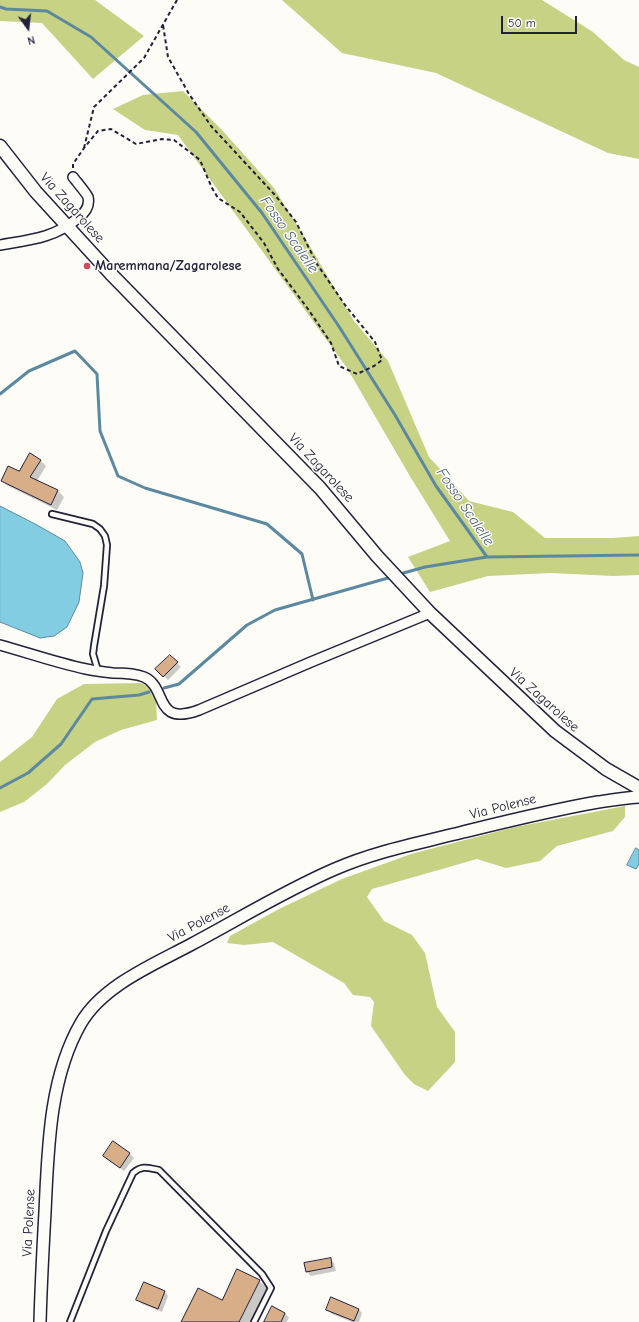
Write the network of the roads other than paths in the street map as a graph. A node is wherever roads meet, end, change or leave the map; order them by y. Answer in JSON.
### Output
{"nodes":[{"id":1,"x":0,"y":146,"type":"edge"},
{"id":2,"x":73,"y":177,"type":"road end"},
{"id":3,"x":68,"y":227,"type":"junction"},
{"id":4,"x":0,"y":245,"type":"edge"},
{"id":5,"x":52,"y":514,"type":"dead end"},
{"id":6,"x":430,"y":613,"type":"junction"},
{"id":7,"x":0,"y":645,"type":"edge"},
{"id":8,"x":98,"y":671,"type":"junction"},
{"id":9,"x":639,"y":788,"type":"edge"},
{"id":10,"x":639,"y":796,"type":"edge"},
{"id":11,"x":40,"y":1322,"type":"edge"},
{"id":12,"x":70,"y":1322,"type":"edge"},
{"id":13,"x":254,"y":1322,"type":"edge"}],
"edges":[{"from":1,"to":3,"type":"main road","name":"Via Zagarolese"},
{"from":2,"to":3,"type":"street"},
{"from":3,"to":4,"type":"street"},
{"from":3,"to":6,"type":"main road","name":"Via Zagarolese"},
{"from":5,"to":8,"type":"lane"},
{"from":6,"to":8,"type":"street"},
{"from":6,"to":9,"type":"main road","name":"Via Zagarolese"},
{"from":7,"to":8,"type":"street"},
{"from":10,"to":11,"type":"street","name":"Via Polense"},
{"from":12,"to":13,"type":"lane"}]}
